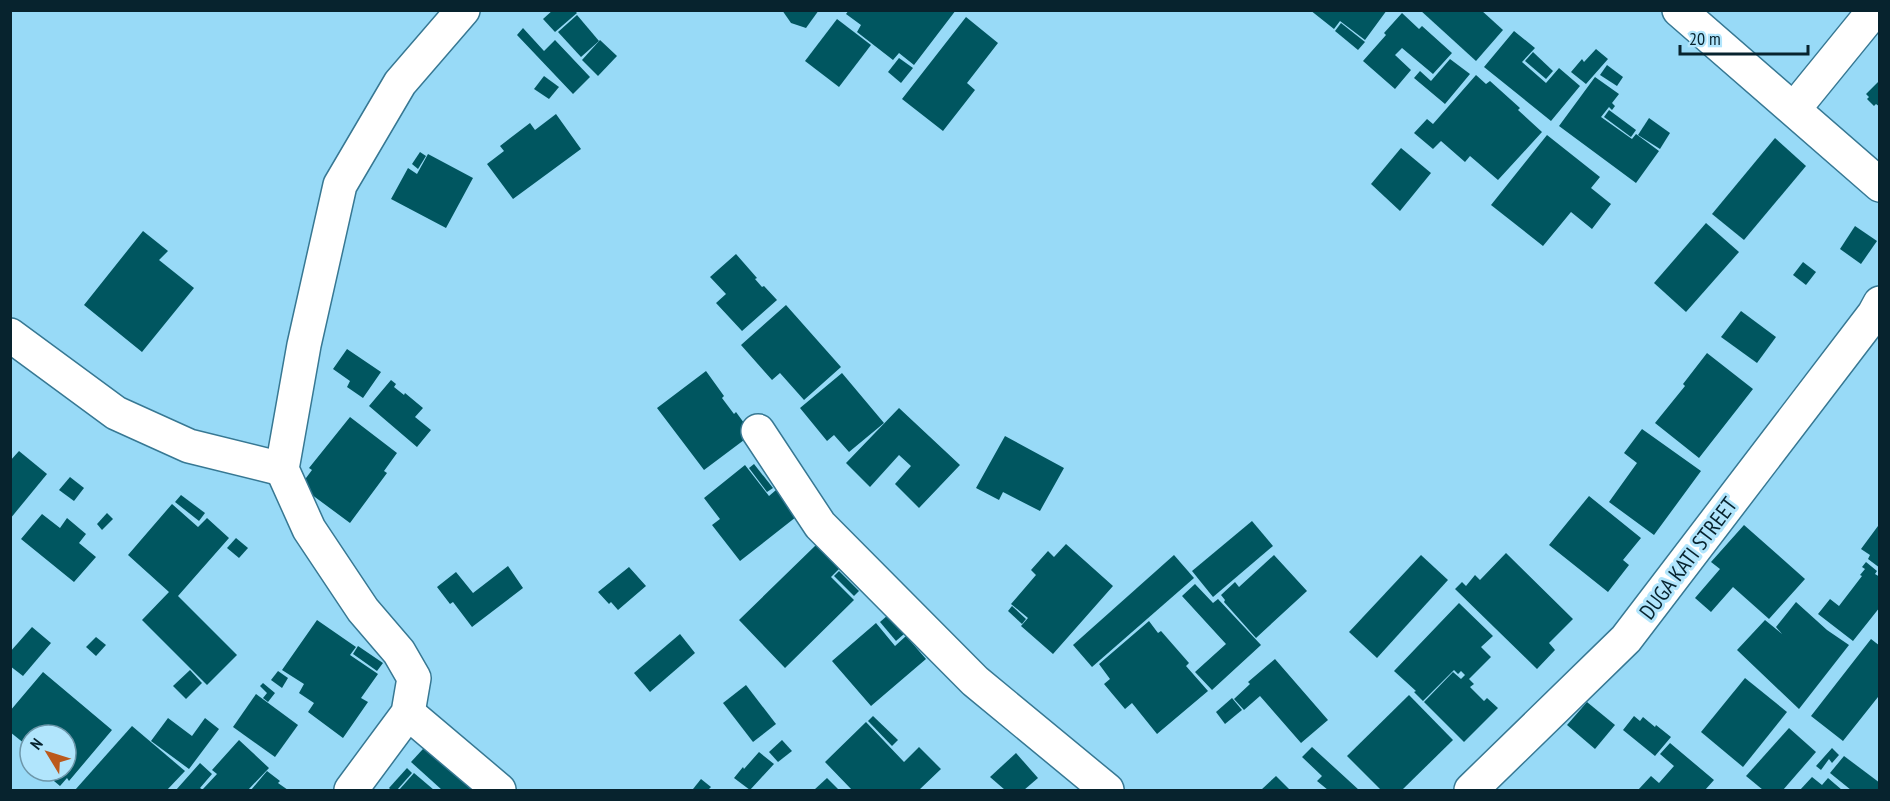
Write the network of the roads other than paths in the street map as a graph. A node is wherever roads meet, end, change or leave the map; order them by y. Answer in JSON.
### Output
{"nodes":[{"id":1,"x":463,"y":10,"type":"edge"},
{"id":2,"x":1679,"y":10,"type":"edge"},
{"id":3,"x":1871,"y":10,"type":"edge"},
{"id":4,"x":1794,"y":109,"type":"junction"},
{"id":5,"x":1880,"y":185,"type":"edge"},
{"id":6,"x":1880,"y":303,"type":"edge"},
{"id":7,"x":10,"y":335,"type":"edge"},
{"id":8,"x":758,"y":431,"type":"dead end"},
{"id":9,"x":282,"y":469,"type":"junction"},
{"id":10,"x":408,"y":713,"type":"junction"},
{"id":11,"x":351,"y":790,"type":"edge"},
{"id":12,"x":500,"y":790,"type":"edge"},
{"id":13,"x":1107,"y":790,"type":"edge"},
{"id":14,"x":1471,"y":790,"type":"edge"}],
"edges":[{"from":1,"to":9,"type":"street"},
{"from":2,"to":4,"type":"street"},
{"from":3,"to":4,"type":"street"},
{"from":4,"to":5,"type":"street"},
{"from":6,"to":14,"type":"street","name":"DUGA KATI STREET"},
{"from":7,"to":9,"type":"street"},
{"from":8,"to":13,"type":"street"},
{"from":9,"to":10,"type":"street"},
{"from":10,"to":11,"type":"street"},
{"from":10,"to":12,"type":"street"}]}
